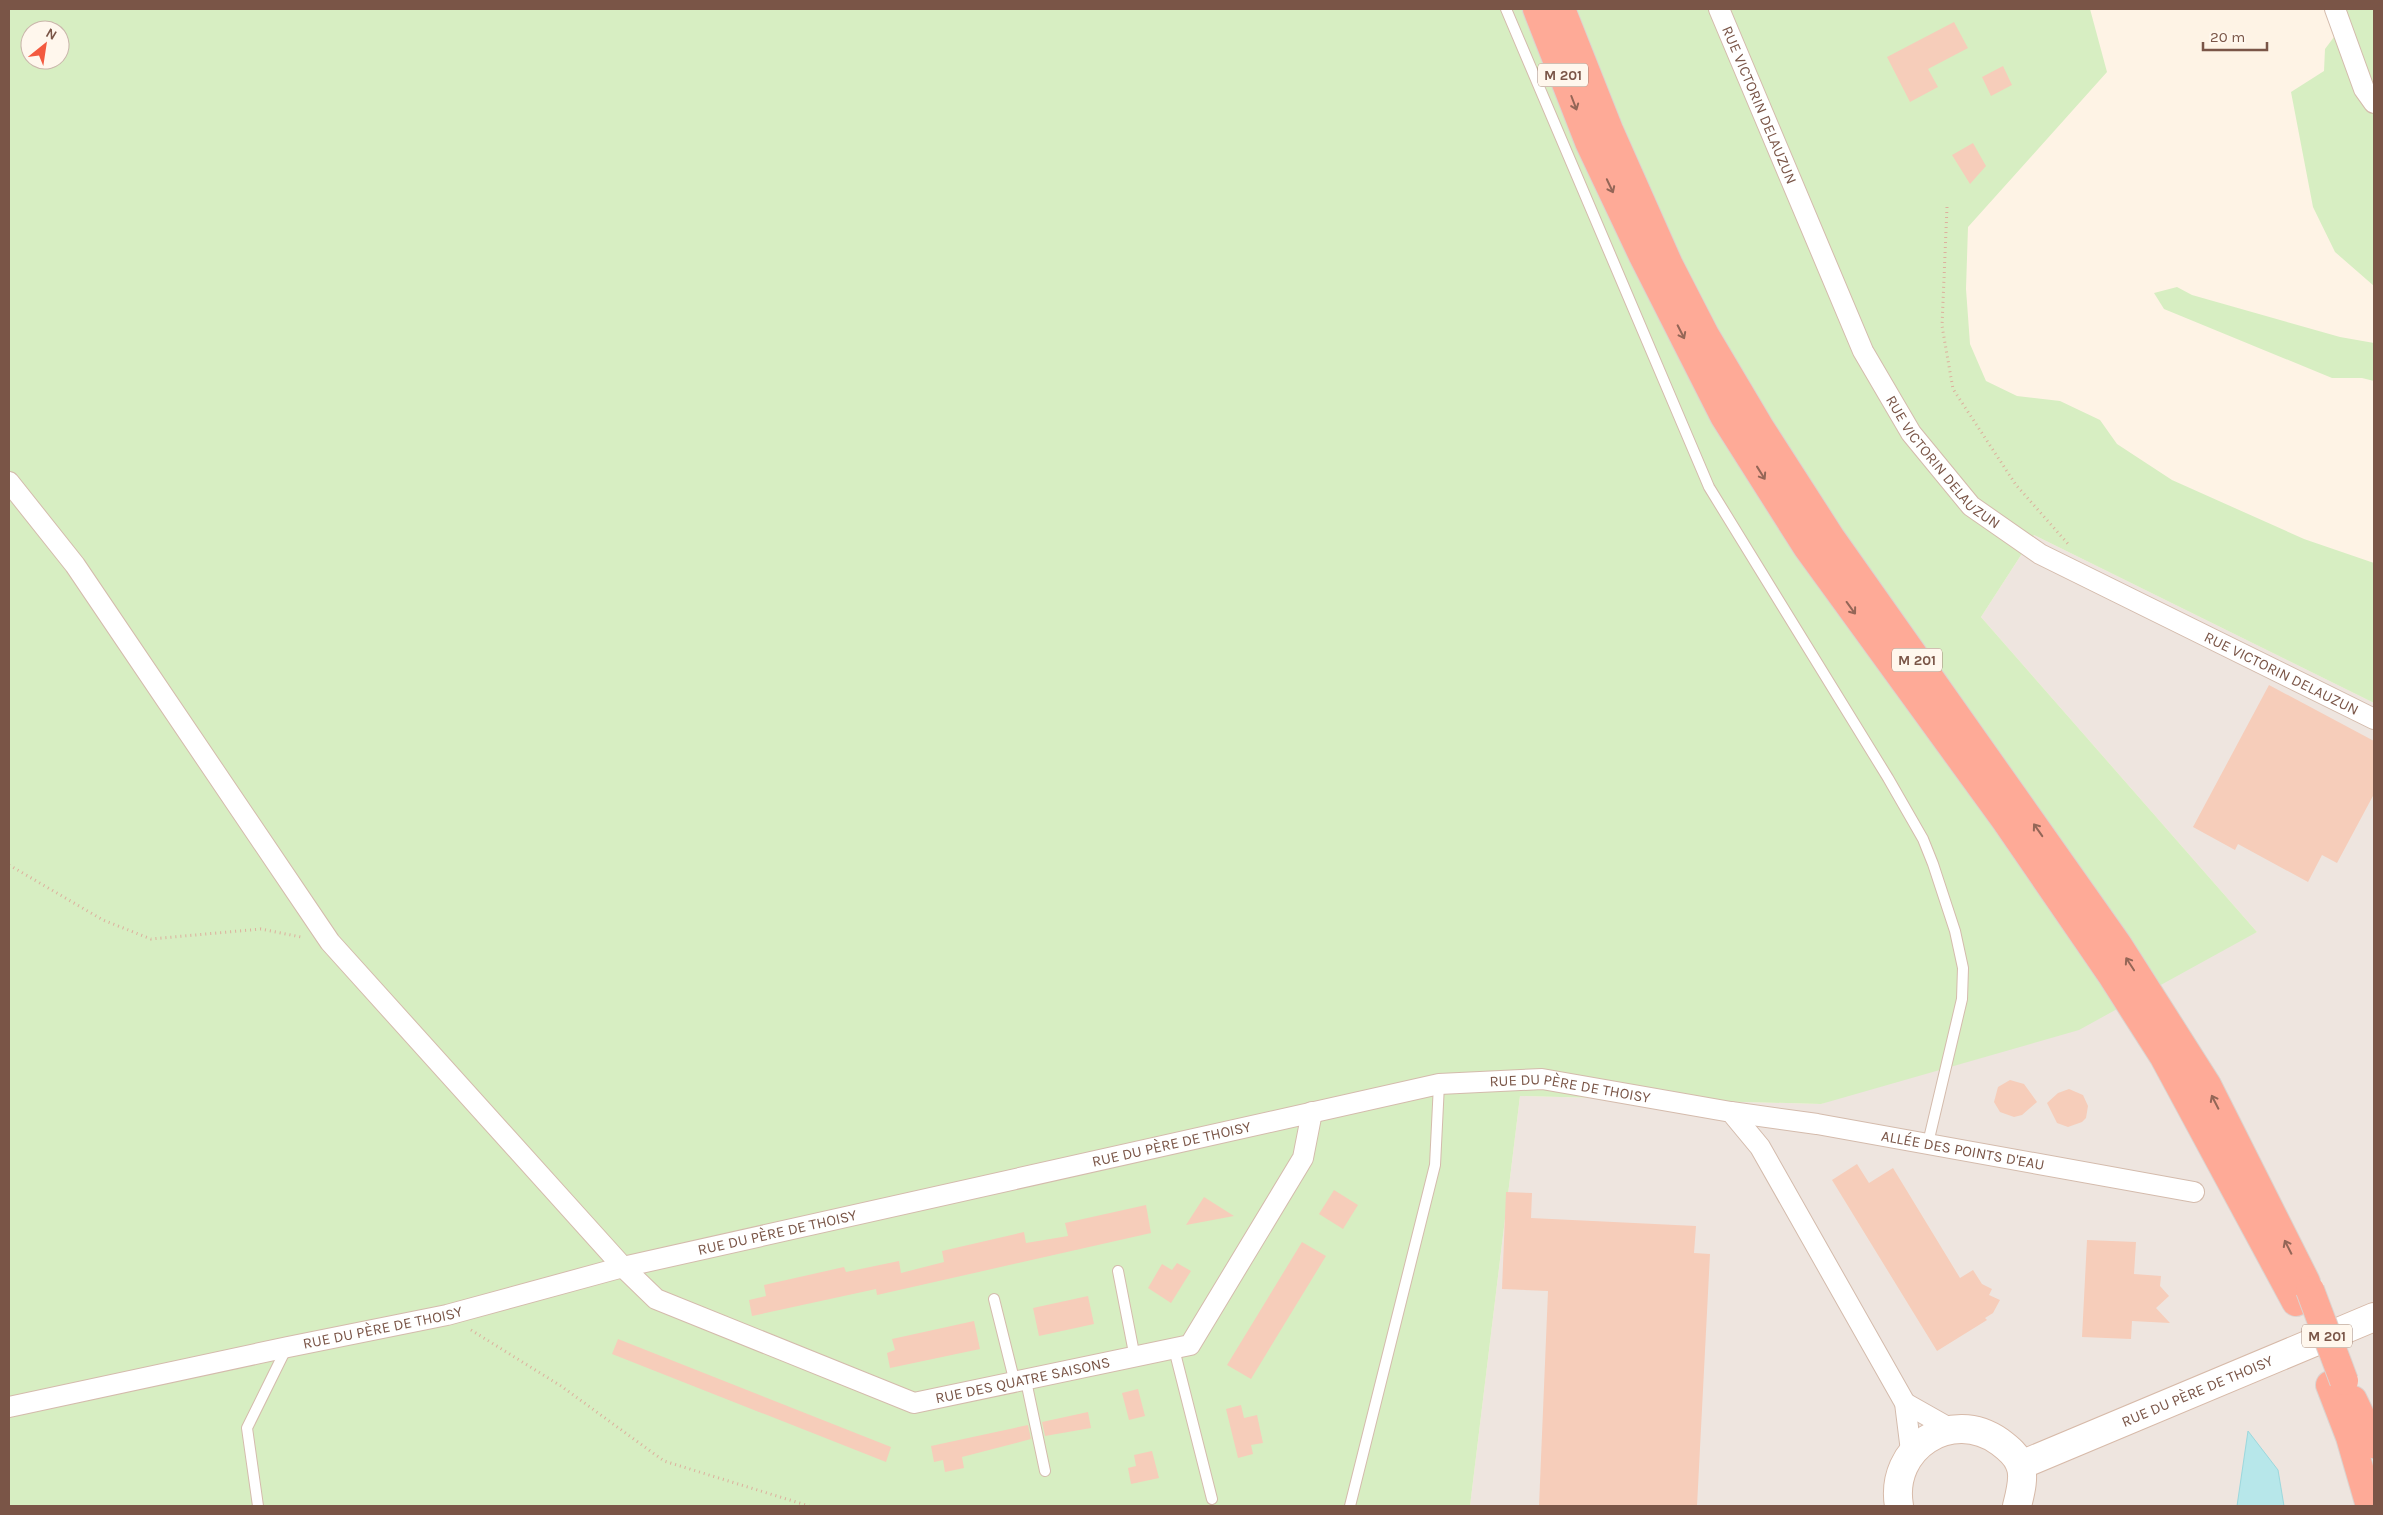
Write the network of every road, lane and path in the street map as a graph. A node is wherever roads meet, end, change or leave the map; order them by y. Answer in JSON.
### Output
{"nodes":[{"id":1,"x":1506,"y":9,"type":"edge"},
{"id":2,"x":1537,"y":9,"type":"edge"},
{"id":3,"x":1561,"y":9,"type":"edge"},
{"id":4,"x":1719,"y":9,"type":"edge"},
{"id":5,"x":2335,"y":9,"type":"edge"},
{"id":6,"x":2374,"y":104,"type":"edge"},
{"id":7,"x":1947,"y":207,"type":"dead end"},
{"id":8,"x":9,"y":482,"type":"edge"},
{"id":9,"x":2073,"y":550,"type":"dead end"},
{"id":10,"x":2374,"y":718,"type":"edge"},
{"id":11,"x":9,"y":865,"type":"edge"},
{"id":12,"x":330,"y":942,"type":"junction"},
{"id":13,"x":1439,"y":1084,"type":"junction"},
{"id":14,"x":1312,"y":1112,"type":"junction"},
{"id":15,"x":1731,"y":1112,"type":"junction"},
{"id":16,"x":1928,"y":1143,"type":"junction"},
{"id":17,"x":2194,"y":1192,"type":"dead end"},
{"id":18,"x":623,"y":1267,"type":"junction"},
{"id":19,"x":1118,"y":1271,"type":"dead end"},
{"id":20,"x":2303,"y":1296,"type":"junction"},
{"id":21,"x":994,"y":1299,"type":"dead end"},
{"id":22,"x":447,"y":1315,"type":"junction"},
{"id":23,"x":2374,"y":1317,"type":"edge"},
{"id":24,"x":288,"y":1346,"type":"junction"},
{"id":25,"x":1174,"y":1349,"type":"junction"},
{"id":26,"x":1135,"y":1358,"type":"junction"},
{"id":27,"x":1020,"y":1382,"type":"junction"},
{"id":28,"x":2337,"y":1383,"type":"junction"},
{"id":29,"x":1905,"y":1403,"type":"junction"},
{"id":30,"x":9,"y":1407,"type":"edge"},
{"id":31,"x":1952,"y":1429,"type":"junction"},
{"id":32,"x":2362,"y":1440,"type":"edge"},
{"id":33,"x":1911,"y":1451,"type":"junction"},
{"id":34,"x":2021,"y":1465,"type":"junction"},
{"id":35,"x":1045,"y":1471,"type":"dead end"},
{"id":36,"x":2374,"y":1480,"type":"edge"},
{"id":37,"x":1212,"y":1500,"type":"dead end"},
{"id":38,"x":258,"y":1506,"type":"edge"},
{"id":39,"x":809,"y":1506,"type":"edge"},
{"id":40,"x":1350,"y":1506,"type":"edge"},
{"id":41,"x":1899,"y":1506,"type":"edge"},
{"id":42,"x":2017,"y":1506,"type":"edge"},
{"id":43,"x":2362,"y":1506,"type":"edge"},
{"id":44,"x":2370,"y":1506,"type":"edge"}],
"edges":[{"from":1,"to":16,"type":"lane"},
{"from":2,"to":20,"type":"highway","number":"M 201","one_way":true},
{"from":20,"to":3,"type":"highway","number":"M 201","one_way":true},
{"from":4,"to":10,"type":"street","name":"RUE VICTORIN DELAUZUN"},
{"from":5,"to":6,"type":"street"},
{"from":7,"to":9,"type":"path"},
{"from":8,"to":12,"type":"street","name":"RUE DES QUATRE SAISONS"},
{"from":11,"to":12,"type":"path"},
{"from":12,"to":18,"type":"street","name":"RUE DES QUATRE SAISONS"},
{"from":13,"to":14,"type":"street","name":"RUE DU PÈRE DE THOISY"},
{"from":13,"to":15,"type":"street","name":"RUE DU PÈRE DE THOISY"},
{"from":13,"to":40,"type":"lane"},
{"from":14,"to":18,"type":"street","name":"RUE DU PÈRE DE THOISY"},
{"from":14,"to":25,"type":"street","name":"RUE DES QUATRE SAISONS"},
{"from":15,"to":16,"type":"street","name":"ALLÉE DES POINTS D'EAU"},
{"from":15,"to":29,"type":"street"},
{"from":16,"to":17,"type":"street","name":"ALLÉE DES POINTS D'EAU"},
{"from":18,"to":22,"type":"street","name":"RUE DU PÈRE DE THOISY"},
{"from":18,"to":27,"type":"street","name":"RUE DES QUATRE SAISONS"},
{"from":19,"to":26,"type":"lane"},
{"from":20,"to":28,"type":"highway","number":"M 201"},
{"from":21,"to":27,"type":"lane"},
{"from":22,"to":24,"type":"street","name":"RUE DU PÈRE DE THOISY"},
{"from":22,"to":39,"type":"path"},
{"from":23,"to":34,"type":"main road","name":"RUE DU PÈRE DE THOISY"},
{"from":24,"to":30,"type":"street","name":"RUE DU PÈRE DE THOISY"},
{"from":24,"to":38,"type":"lane"},
{"from":25,"to":26,"type":"street","name":"RUE DES QUATRE SAISONS"},
{"from":25,"to":37,"type":"lane"},
{"from":26,"to":27,"type":"street","name":"RUE DES QUATRE SAISONS"},
{"from":27,"to":35,"type":"lane"},
{"from":28,"to":32,"type":"highway","number":"M 201"},
{"from":28,"to":36,"type":"highway","number":"M 201"},
{"from":29,"to":31,"type":"street"},
{"from":29,"to":33,"type":"street"},
{"from":31,"to":33,"type":"main road"},
{"from":31,"to":34,"type":"main road"},
{"from":32,"to":43,"type":"highway"},
{"from":32,"to":44,"type":"highway","number":"M 201"},
{"from":33,"to":41,"type":"main road"},
{"from":34,"to":42,"type":"main road"}]}
